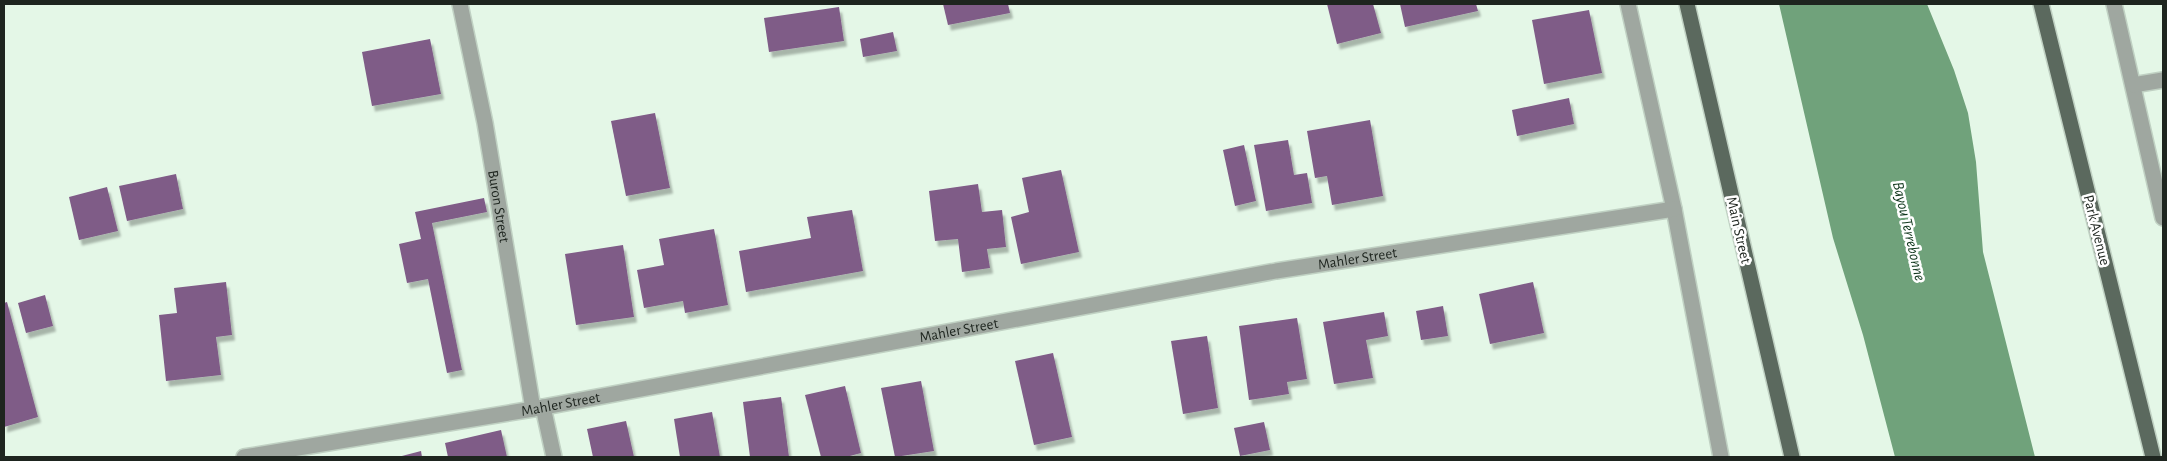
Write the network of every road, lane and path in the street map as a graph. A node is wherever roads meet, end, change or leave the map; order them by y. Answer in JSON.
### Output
{"nodes":[{"id":1,"x":460,"y":4,"type":"edge"},
{"id":2,"x":1628,"y":4,"type":"edge"},
{"id":3,"x":1687,"y":4,"type":"edge"},
{"id":4,"x":2040,"y":4,"type":"edge"},
{"id":5,"x":2114,"y":4,"type":"edge"},
{"id":6,"x":2163,"y":80,"type":"edge"},
{"id":7,"x":2133,"y":85,"type":"junction"},
{"id":8,"x":1674,"y":209,"type":"junction"},
{"id":9,"x":2163,"y":218,"type":"edge"},
{"id":10,"x":538,"y":408,"type":"junction"},
{"id":11,"x":244,"y":457,"type":"edge"},
{"id":12,"x":554,"y":457,"type":"edge"},
{"id":13,"x":1721,"y":457,"type":"edge"},
{"id":14,"x":1792,"y":457,"type":"edge"},
{"id":15,"x":2153,"y":457,"type":"edge"}],
"edges":[{"from":1,"to":10,"type":"street","name":"Buron Street"},
{"from":2,"to":8,"type":"street"},
{"from":3,"to":14,"type":"main road","name":"Main Street"},
{"from":4,"to":15,"type":"main road","name":"Park Avenue"},
{"from":5,"to":7,"type":"street"},
{"from":6,"to":7,"type":"street"},
{"from":7,"to":9,"type":"street"},
{"from":8,"to":10,"type":"street","name":"Mahler Street"},
{"from":8,"to":13,"type":"street"},
{"from":10,"to":11,"type":"street","name":"Mahler Street"},
{"from":10,"to":12,"type":"street","name":"Buron Street"}]}
